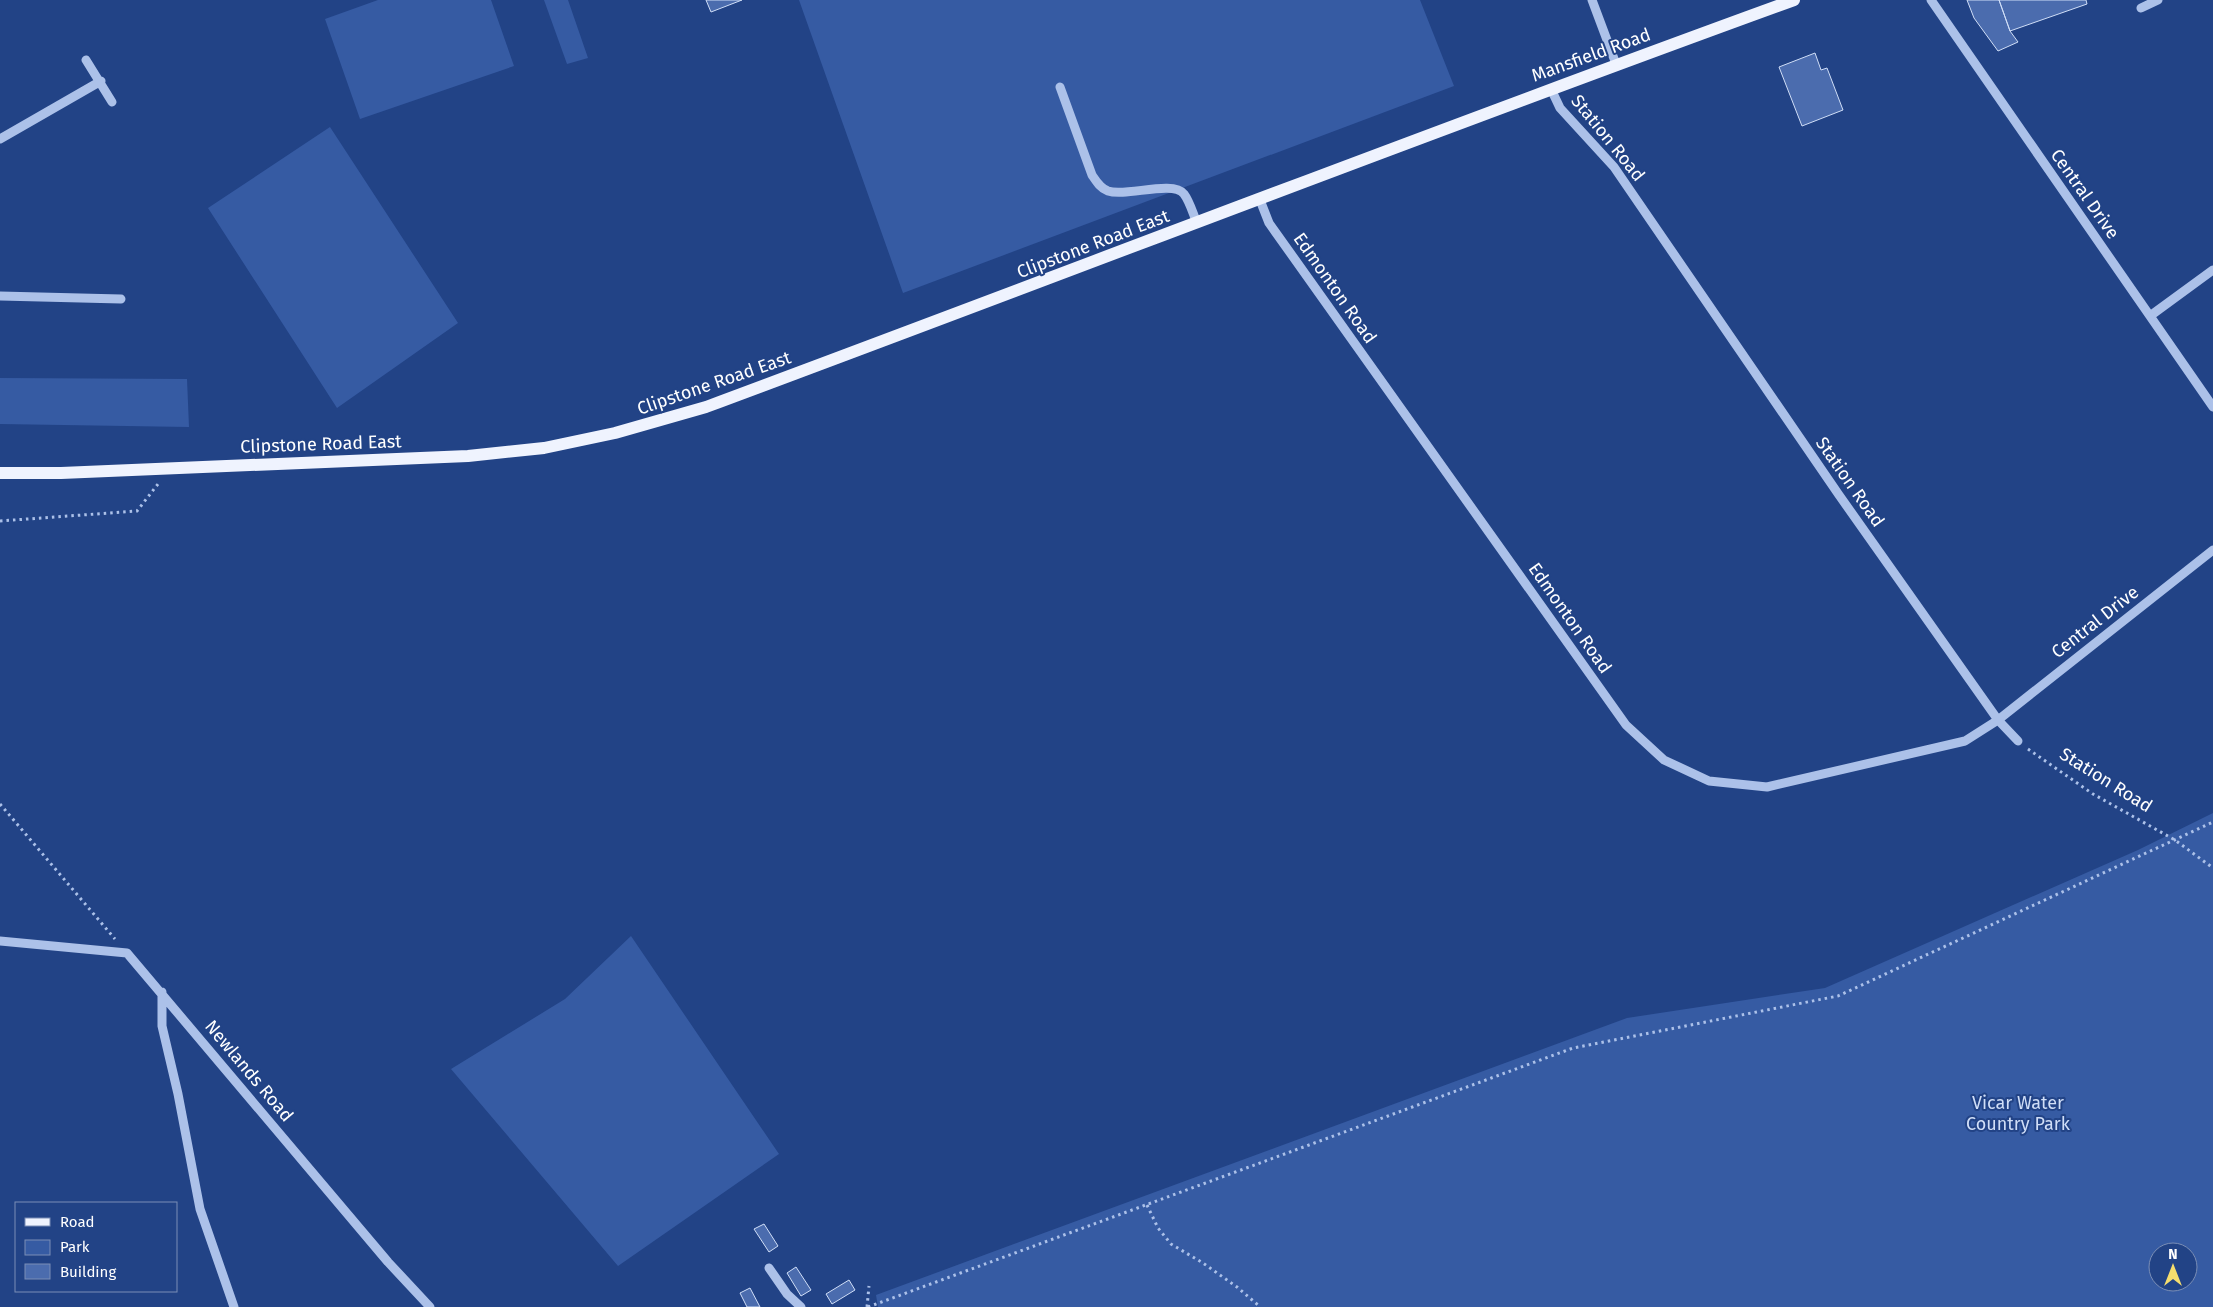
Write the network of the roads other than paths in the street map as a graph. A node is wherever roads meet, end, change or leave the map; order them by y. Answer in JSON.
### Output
{"nodes":[{"id":1,"x":1592,"y":0,"type":"edge"},
{"id":2,"x":1794,"y":0,"type":"edge"},
{"id":3,"x":1931,"y":0,"type":"edge"},
{"id":4,"x":2158,"y":0,"type":"edge"},
{"id":5,"x":2141,"y":8,"type":"dead end"},
{"id":6,"x":86,"y":60,"type":"dead end"},
{"id":7,"x":1616,"y":64,"type":"junction"},
{"id":8,"x":100,"y":81,"type":"junction"},
{"id":9,"x":1060,"y":87,"type":"dead end"},
{"id":10,"x":1551,"y":89,"type":"junction"},
{"id":11,"x":112,"y":102,"type":"dead end"},
{"id":12,"x":0,"y":139,"type":"edge"},
{"id":13,"x":1400,"y":145,"type":"joint"},
{"id":14,"x":1260,"y":200,"type":"junction"},
{"id":15,"x":1197,"y":223,"type":"junction"},
{"id":16,"x":2213,"y":270,"type":"edge"},
{"id":17,"x":0,"y":296,"type":"edge"},
{"id":18,"x":121,"y":299,"type":"dead end"},
{"id":19,"x":2150,"y":316,"type":"junction"},
{"id":20,"x":2213,"y":407,"type":"edge"},
{"id":21,"x":0,"y":473,"type":"edge"},
{"id":22,"x":2213,"y":550,"type":"edge"},
{"id":23,"x":1998,"y":720,"type":"junction"},
{"id":24,"x":2018,"y":741,"type":"road end"},
{"id":25,"x":0,"y":942,"type":"edge"},
{"id":26,"x":162,"y":992,"type":"junction"},
{"id":27,"x":769,"y":1268,"type":"dead end"},
{"id":28,"x":234,"y":1307,"type":"edge"},
{"id":29,"x":430,"y":1307,"type":"edge"},
{"id":30,"x":801,"y":1307,"type":"edge"}],
"edges":[{"from":1,"to":7,"type":"street"},
{"from":2,"to":7,"type":"main road","name":"Mansfield Road"},
{"from":3,"to":19,"type":"street","name":"Central Drive"},
{"from":4,"to":5,"type":"street"},
{"from":6,"to":8,"type":"street"},
{"from":7,"to":10,"type":"main road","name":"Mansfield Road"},
{"from":8,"to":11,"type":"street"},
{"from":8,"to":12,"type":"street"},
{"from":9,"to":15,"type":"street"},
{"from":10,"to":13,"type":"main road","name":"Mansfield Road"},
{"from":10,"to":23,"type":"street","name":"Station Road"},
{"from":13,"to":14,"type":"main road","name":"Clipstone Road East"},
{"from":14,"to":15,"type":"main road","name":"Clipstone Road East"},
{"from":14,"to":23,"type":"street","name":"Edmonton Road"},
{"from":15,"to":21,"type":"main road","name":"Clipstone Road East"},
{"from":16,"to":19,"type":"street"},
{"from":17,"to":18,"type":"street"},
{"from":19,"to":20,"type":"street","name":"Central Drive"},
{"from":22,"to":23,"type":"street","name":"Central Drive"},
{"from":23,"to":24,"type":"street","name":"Station Road"},
{"from":25,"to":26,"type":"street","name":"Newlands Road"},
{"from":26,"to":28,"type":"street"},
{"from":26,"to":29,"type":"street","name":"Newlands Road"},
{"from":27,"to":30,"type":"street"}]}
